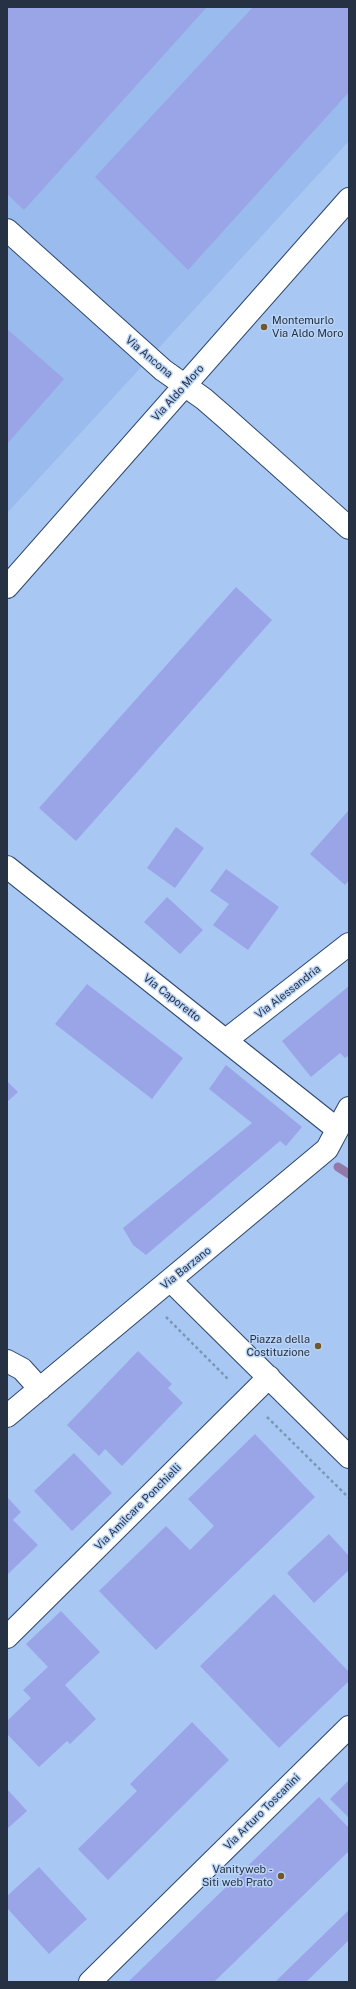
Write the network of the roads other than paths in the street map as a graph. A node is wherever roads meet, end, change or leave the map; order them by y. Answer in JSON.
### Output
{"nodes":[{"id":1,"x":349,"y":199,"type":"edge"},
{"id":2,"x":7,"y":230,"type":"edge"},
{"id":3,"x":184,"y":385,"type":"junction"},
{"id":4,"x":349,"y":528,"type":"edge"},
{"id":5,"x":7,"y":587,"type":"edge"},
{"id":6,"x":7,"y":867,"type":"edge"},
{"id":7,"x":349,"y":944,"type":"edge"},
{"id":8,"x":226,"y":1040,"type":"junction"},
{"id":9,"x":349,"y":1108,"type":"edge"},
{"id":10,"x":337,"y":1129,"type":"junction"},
{"id":11,"x":171,"y":1281,"type":"junction"},
{"id":12,"x":7,"y":1361,"type":"edge"},
{"id":13,"x":269,"y":1377,"type":"junction"},
{"id":14,"x":40,"y":1389,"type":"junction"},
{"id":15,"x":7,"y":1416,"type":"edge"},
{"id":16,"x":349,"y":1457,"type":"edge"},
{"id":17,"x":7,"y":1637,"type":"edge"},
{"id":18,"x":349,"y":1727,"type":"edge"},
{"id":19,"x":90,"y":1982,"type":"edge"}],
"edges":[{"from":1,"to":3,"type":"street","name":"Via Aldo Moro"},
{"from":2,"to":3,"type":"street","name":"Via Ancona"},
{"from":3,"to":4,"type":"street","name":"Via Ancona"},
{"from":3,"to":5,"type":"street","name":"Via Aldo Moro"},
{"from":6,"to":8,"type":"street","name":"Via Caporetto"},
{"from":7,"to":8,"type":"street","name":"Via Alessandria"},
{"from":8,"to":10,"type":"street","name":"Via Caporetto"},
{"from":9,"to":10,"type":"street","name":"Via Barzano"},
{"from":10,"to":11,"type":"street","name":"Via Barzano"},
{"from":11,"to":13,"type":"street"},
{"from":11,"to":14,"type":"street","name":"Via Barzano"},
{"from":12,"to":14,"type":"street"},
{"from":13,"to":16,"type":"street"},
{"from":13,"to":17,"type":"street","name":"Via Amilcare Ponchielli"},
{"from":14,"to":15,"type":"street","name":"Via Barzano"},
{"from":18,"to":19,"type":"street","name":"Via Arturo Toscanini"}]}
